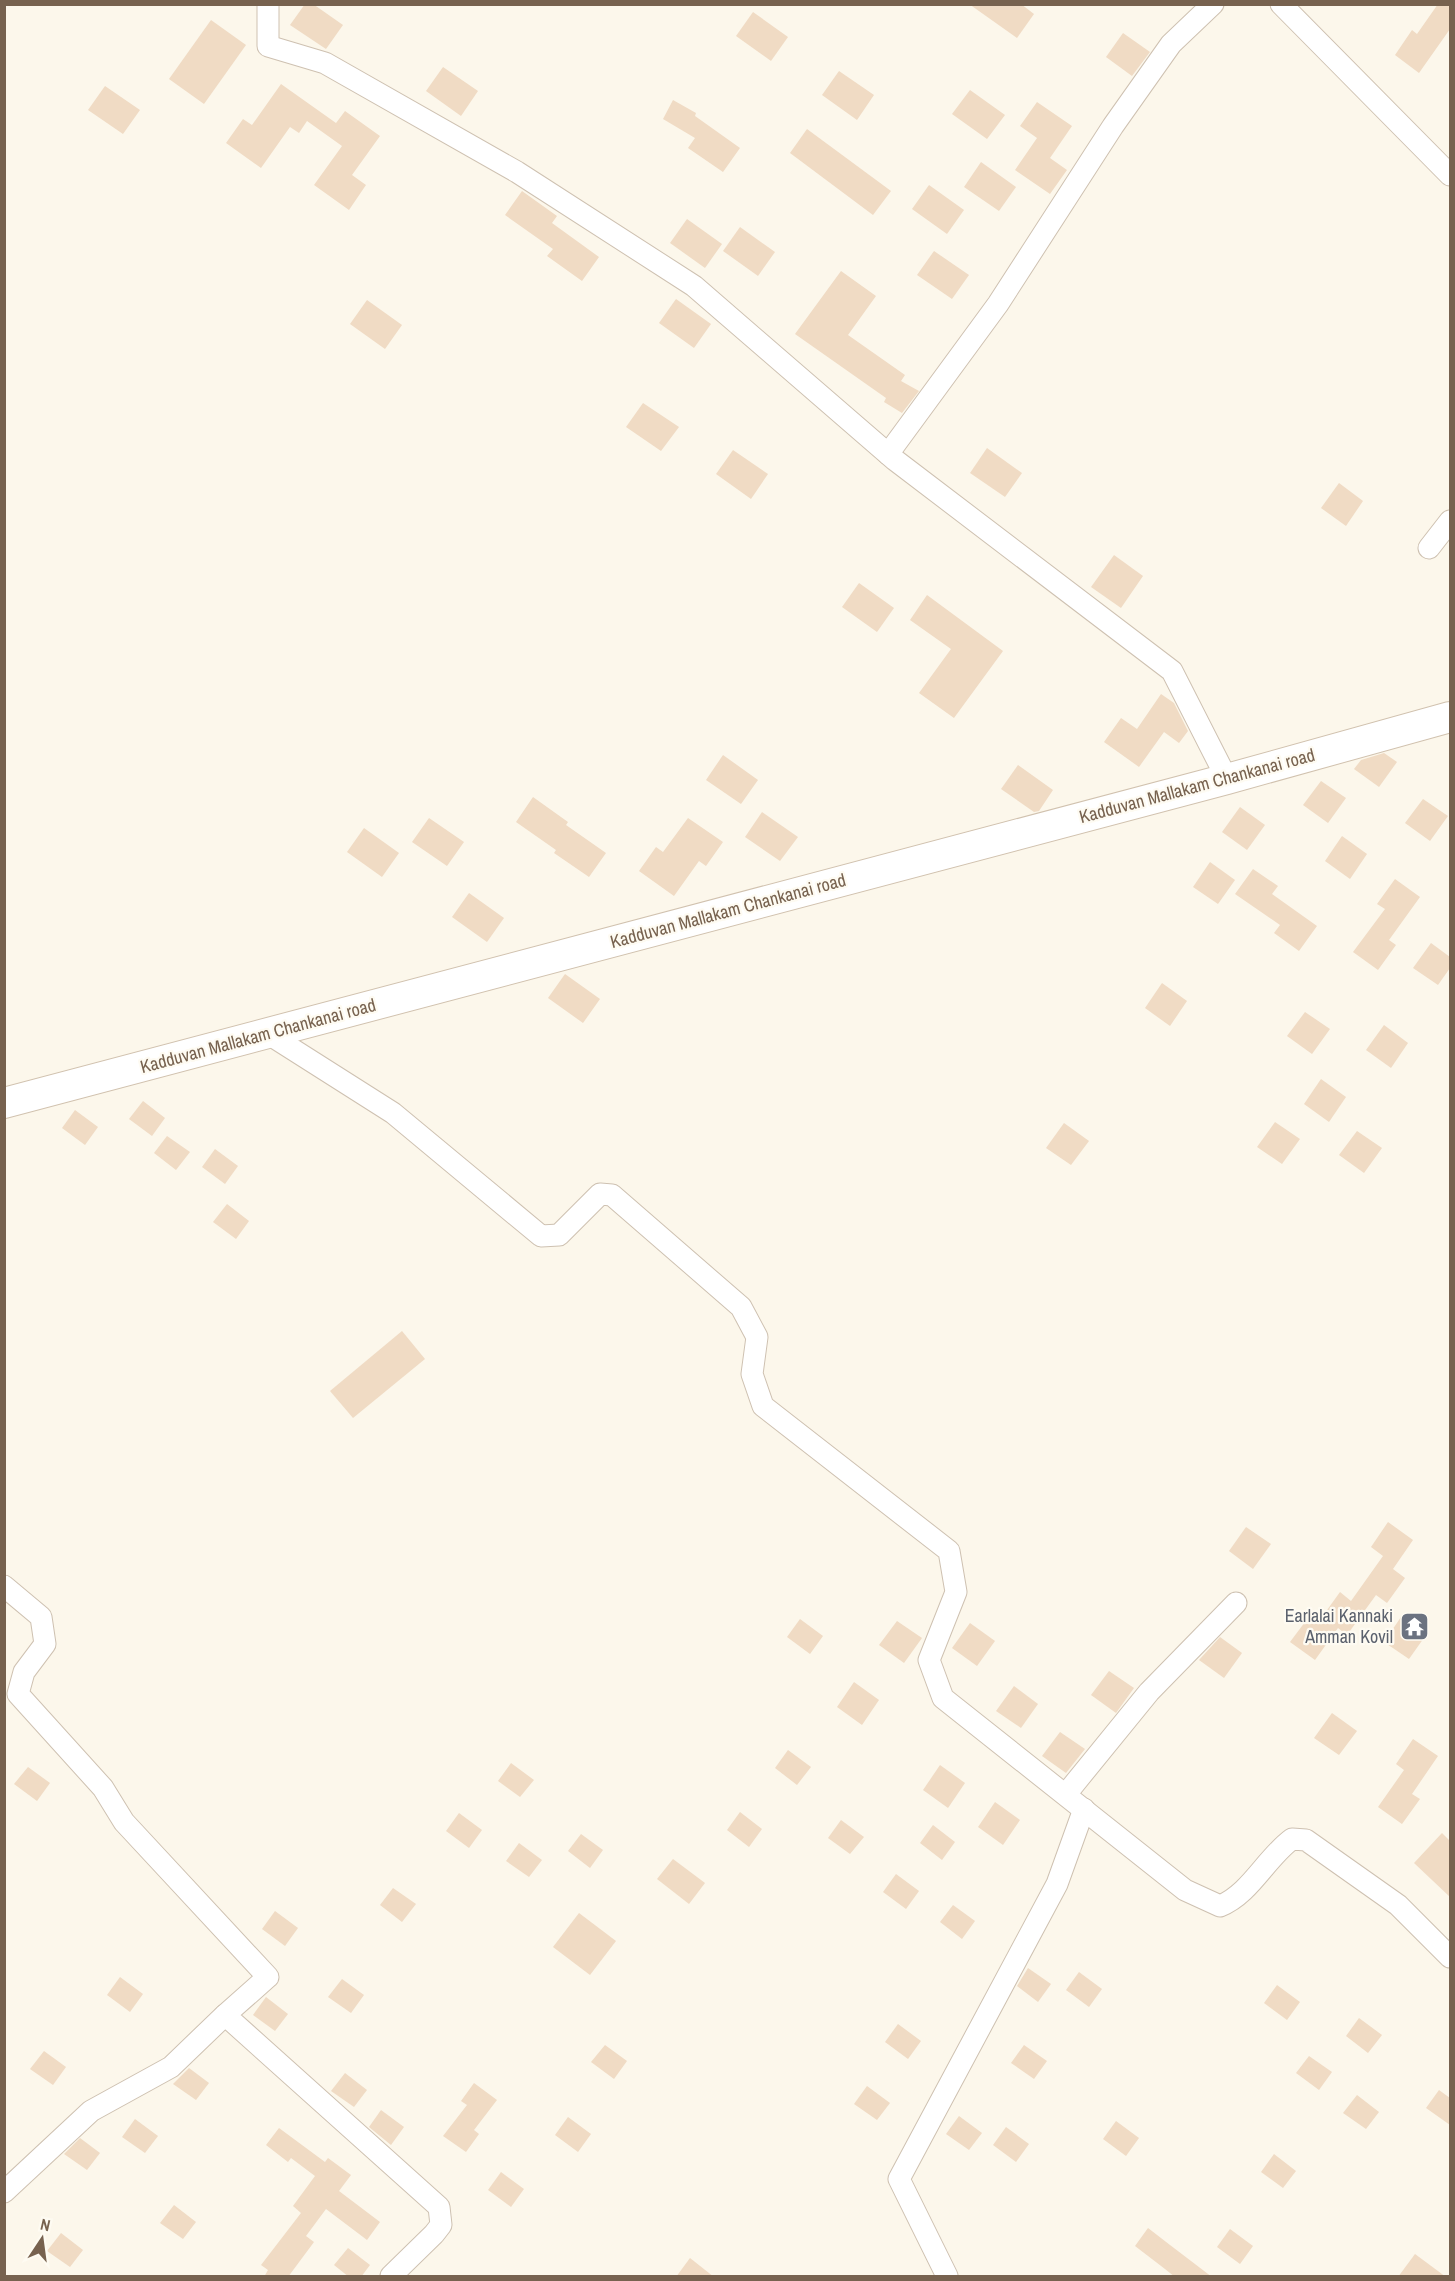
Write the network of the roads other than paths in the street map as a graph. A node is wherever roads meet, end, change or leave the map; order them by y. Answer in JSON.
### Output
{"nodes":[{"id":1,"x":268,"y":4,"type":"edge"},
{"id":2,"x":1213,"y":4,"type":"edge"},
{"id":3,"x":1281,"y":4,"type":"edge"},
{"id":4,"x":1450,"y":175,"type":"edge"},
{"id":5,"x":888,"y":454,"type":"junction"},
{"id":6,"x":1450,"y":521,"type":"edge"},
{"id":7,"x":1429,"y":548,"type":"dead end"},
{"id":8,"x":1450,"y":717,"type":"edge"},
{"id":9,"x":1227,"y":778,"type":"junction"},
{"id":10,"x":267,"y":1033,"type":"junction"},
{"id":11,"x":4,"y":1103,"type":"edge"},
{"id":12,"x":4,"y":1586,"type":"edge"},
{"id":13,"x":1236,"y":1603,"type":"dead end"},
{"id":14,"x":1065,"y":1794,"type":"junction"},
{"id":15,"x":1084,"y":1809,"type":"junction"},
{"id":16,"x":1450,"y":1957,"type":"edge"},
{"id":17,"x":225,"y":2015,"type":"junction"},
{"id":18,"x":4,"y":2192,"type":"edge"},
{"id":19,"x":391,"y":2277,"type":"edge"},
{"id":20,"x":947,"y":2277,"type":"edge"}],
"edges":[{"from":1,"to":5,"type":"street"},
{"from":2,"to":5,"type":"street"},
{"from":3,"to":4,"type":"street"},
{"from":5,"to":9,"type":"street"},
{"from":6,"to":7,"type":"street"},
{"from":8,"to":9,"type":"main road","name":"Kadduvan Mallakam Chankanai road"},
{"from":9,"to":10,"type":"main road","name":"Kadduvan Mallakam Chankanai road"},
{"from":10,"to":11,"type":"main road","name":"Kadduvan Mallakam Chankanai road"},
{"from":10,"to":14,"type":"street"},
{"from":12,"to":17,"type":"street"},
{"from":13,"to":14,"type":"street"},
{"from":14,"to":15,"type":"street"},
{"from":15,"to":16,"type":"street"},
{"from":15,"to":20,"type":"street"},
{"from":17,"to":18,"type":"street"},
{"from":17,"to":19,"type":"street"}]}
